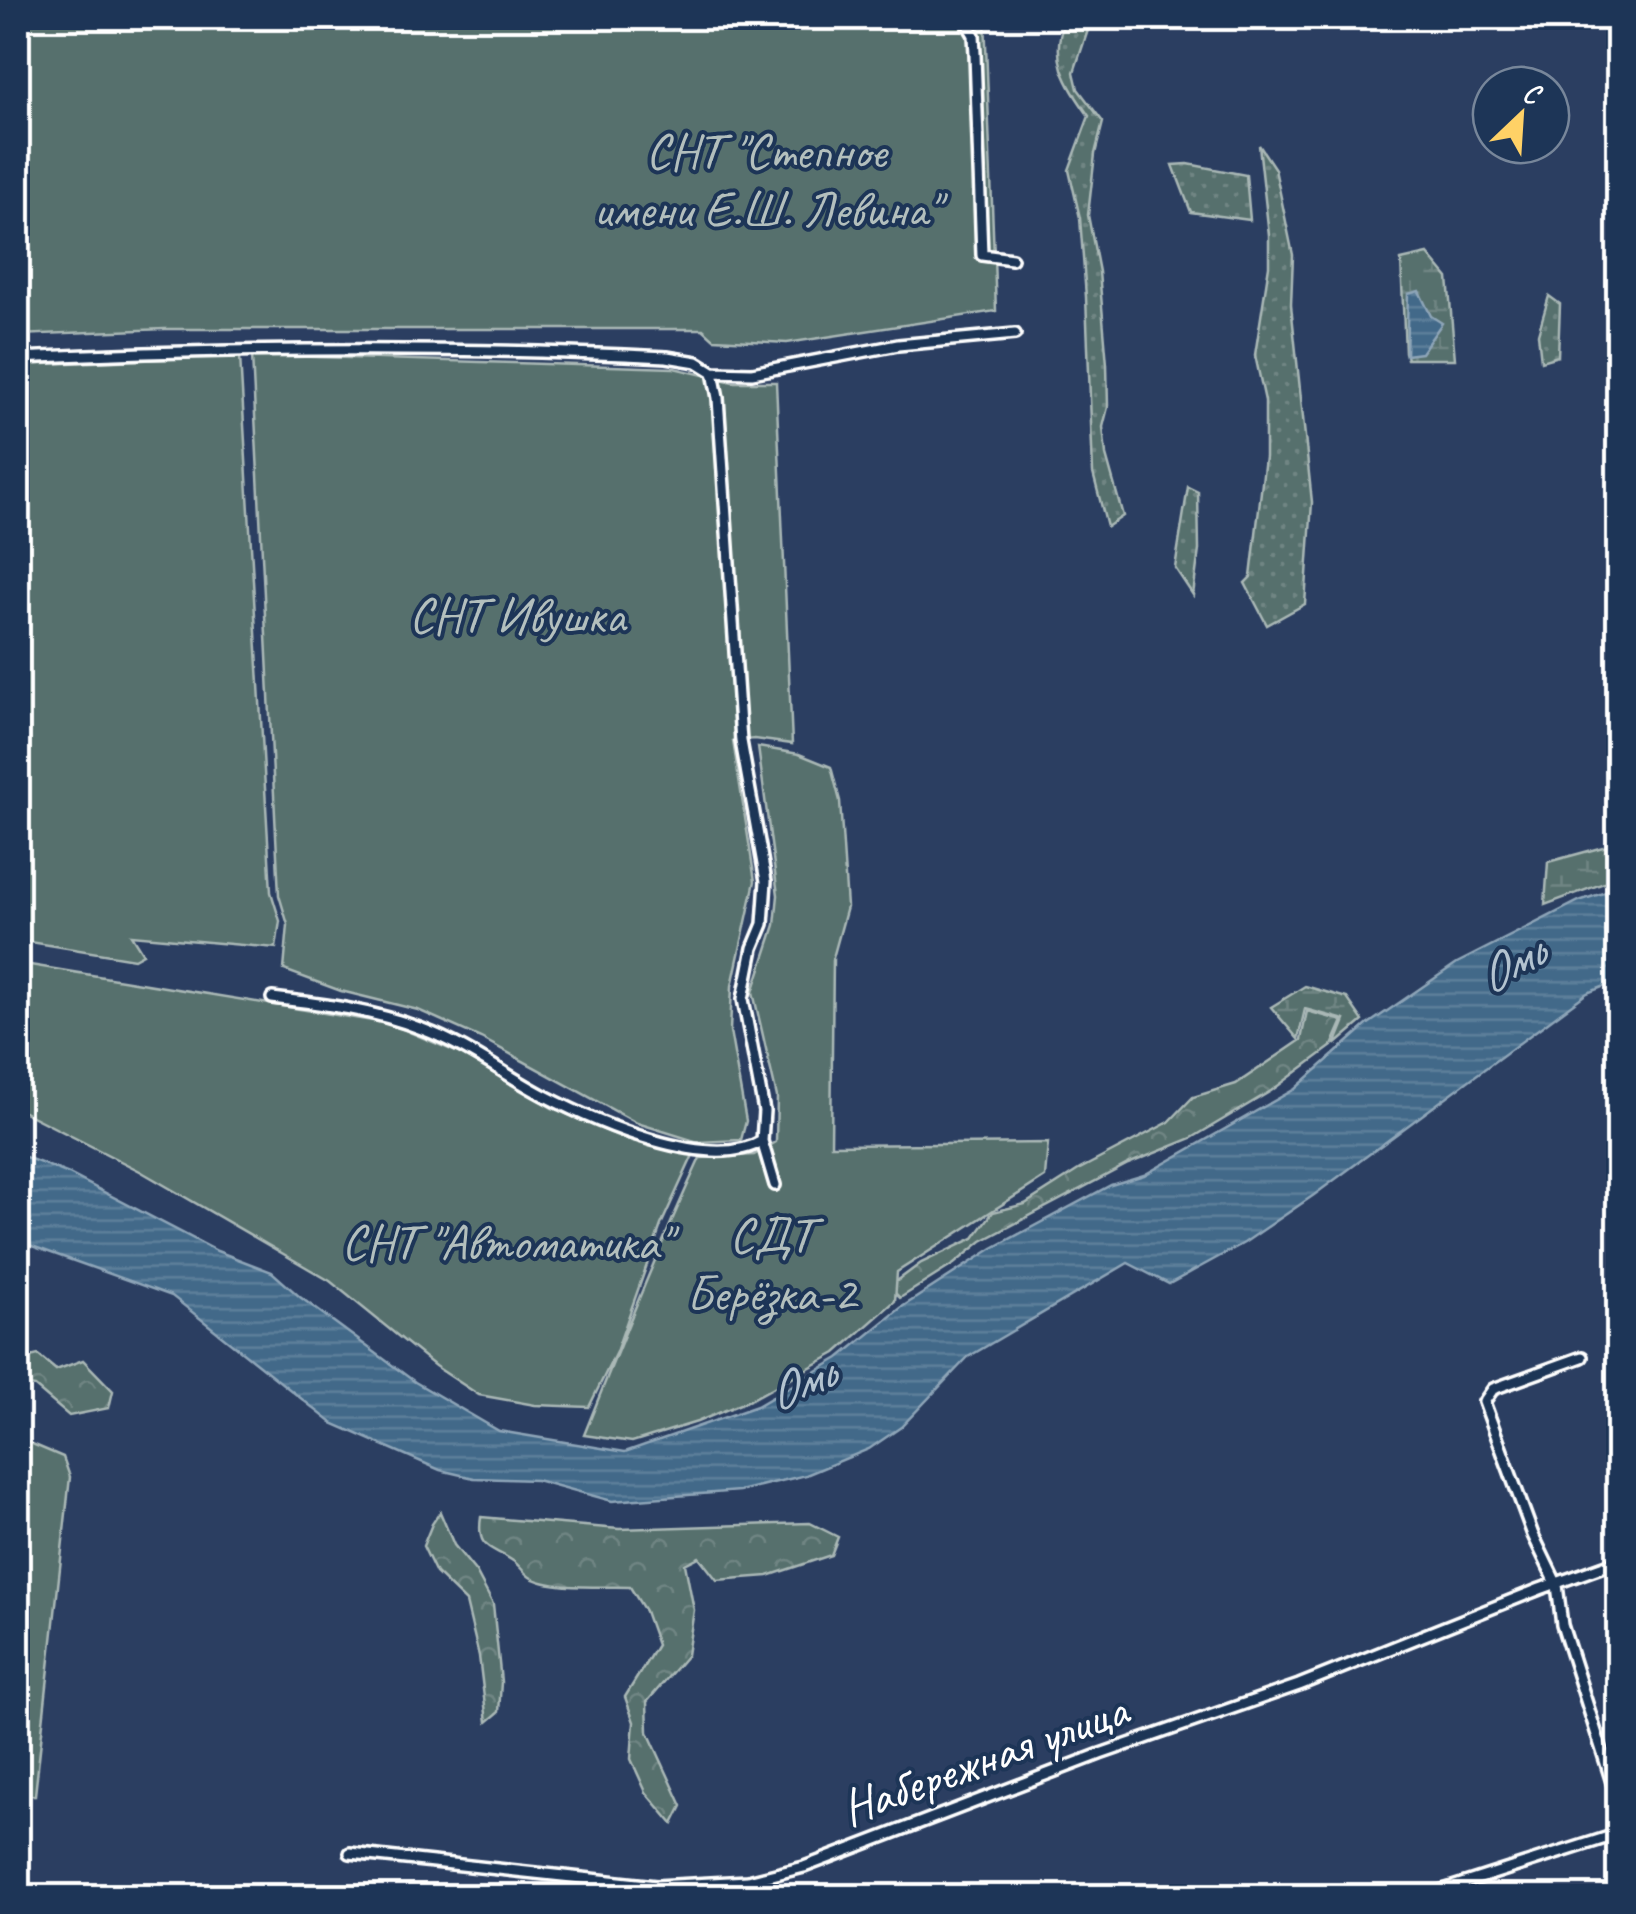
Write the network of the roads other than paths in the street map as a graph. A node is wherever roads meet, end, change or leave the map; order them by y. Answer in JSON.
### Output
{"nodes":[{"id":1,"x":964,"y":18,"type":"edge"},
{"id":2,"x":1012,"y":259,"type":"dead end"},
{"id":3,"x":1015,"y":334,"type":"dead end"},
{"id":4,"x":18,"y":358,"type":"edge"},
{"id":5,"x":713,"y":372,"type":"junction"},
{"id":6,"x":272,"y":998,"type":"dead end"},
{"id":7,"x":762,"y":1141,"type":"junction"},
{"id":8,"x":775,"y":1185,"type":"dead end"},
{"id":9,"x":1582,"y":1357,"type":"dead end"},
{"id":10,"x":1618,"y":1561,"type":"edge"},
{"id":11,"x":1557,"y":1584,"type":"junction"},
{"id":12,"x":1618,"y":1801,"type":"edge"},
{"id":13,"x":1618,"y":1834,"type":"edge"},
{"id":14,"x":350,"y":1853,"type":"dead end"},
{"id":15,"x":1618,"y":1868,"type":"edge"},
{"id":16,"x":748,"y":1881,"type":"junction"},
{"id":17,"x":1618,"y":1891,"type":"edge"},
{"id":18,"x":743,"y":1896,"type":"edge"},
{"id":19,"x":1424,"y":1896,"type":"edge"}],
"edges":[{"from":1,"to":2,"type":"street"},
{"from":3,"to":5,"type":"street"},
{"from":4,"to":5,"type":"street"},
{"from":5,"to":7,"type":"street"},
{"from":6,"to":7,"type":"street"},
{"from":7,"to":8,"type":"street"},
{"from":9,"to":11,"type":"street"},
{"from":10,"to":11,"type":"street","name":"Набережная улица"},
{"from":11,"to":12,"type":"street"},
{"from":11,"to":16,"type":"street","name":"Набережная улица"},
{"from":13,"to":19,"type":"street"},
{"from":14,"to":16,"type":"street","name":"Набережная улица"},
{"from":15,"to":17,"type":"street"},
{"from":16,"to":18,"type":"street"}]}
